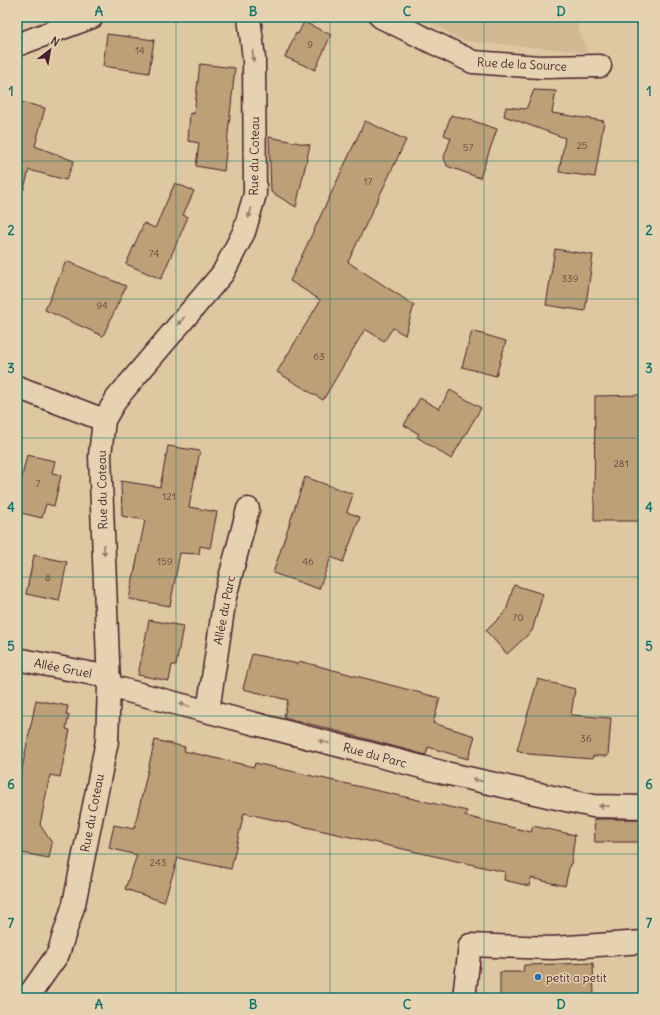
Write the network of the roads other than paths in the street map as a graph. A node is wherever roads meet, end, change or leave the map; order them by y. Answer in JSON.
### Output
{"nodes":[{"id":1,"x":92,"y":17,"type":"edge"},
{"id":2,"x":249,"y":17,"type":"edge"},
{"id":3,"x":381,"y":17,"type":"edge"},
{"id":4,"x":17,"y":44,"type":"edge"},
{"id":5,"x":600,"y":66,"type":"dead end"},
{"id":6,"x":17,"y":387,"type":"edge"},
{"id":7,"x":104,"y":420,"type":"junction"},
{"id":8,"x":248,"y":509,"type":"dead end"},
{"id":9,"x":17,"y":659,"type":"edge"},
{"id":10,"x":109,"y":681,"type":"junction"},
{"id":11,"x":208,"y":712,"type":"junction"},
{"id":12,"x":643,"y":807,"type":"edge"},
{"id":13,"x":643,"y":942,"type":"edge"},
{"id":14,"x":27,"y":998,"type":"edge"},
{"id":15,"x":464,"y":998,"type":"edge"}],
"edges":[{"from":1,"to":4,"type":"street"},
{"from":2,"to":7,"type":"street","name":"Rue du Coteau","one_way":true},
{"from":3,"to":5,"type":"street","name":"Rue de la Source"},
{"from":6,"to":7,"type":"street"},
{"from":7,"to":10,"type":"street","name":"Rue du Coteau","one_way":true},
{"from":8,"to":11,"type":"street","name":"Allée du Parc"},
{"from":9,"to":10,"type":"street","name":"Allée Gruel"},
{"from":11,"to":10,"type":"street","name":"Rue du Parc","one_way":true},
{"from":10,"to":14,"type":"street","name":"Rue du Coteau"},
{"from":12,"to":11,"type":"street","name":"Rue du Parc","one_way":true},
{"from":13,"to":15,"type":"street"}]}
